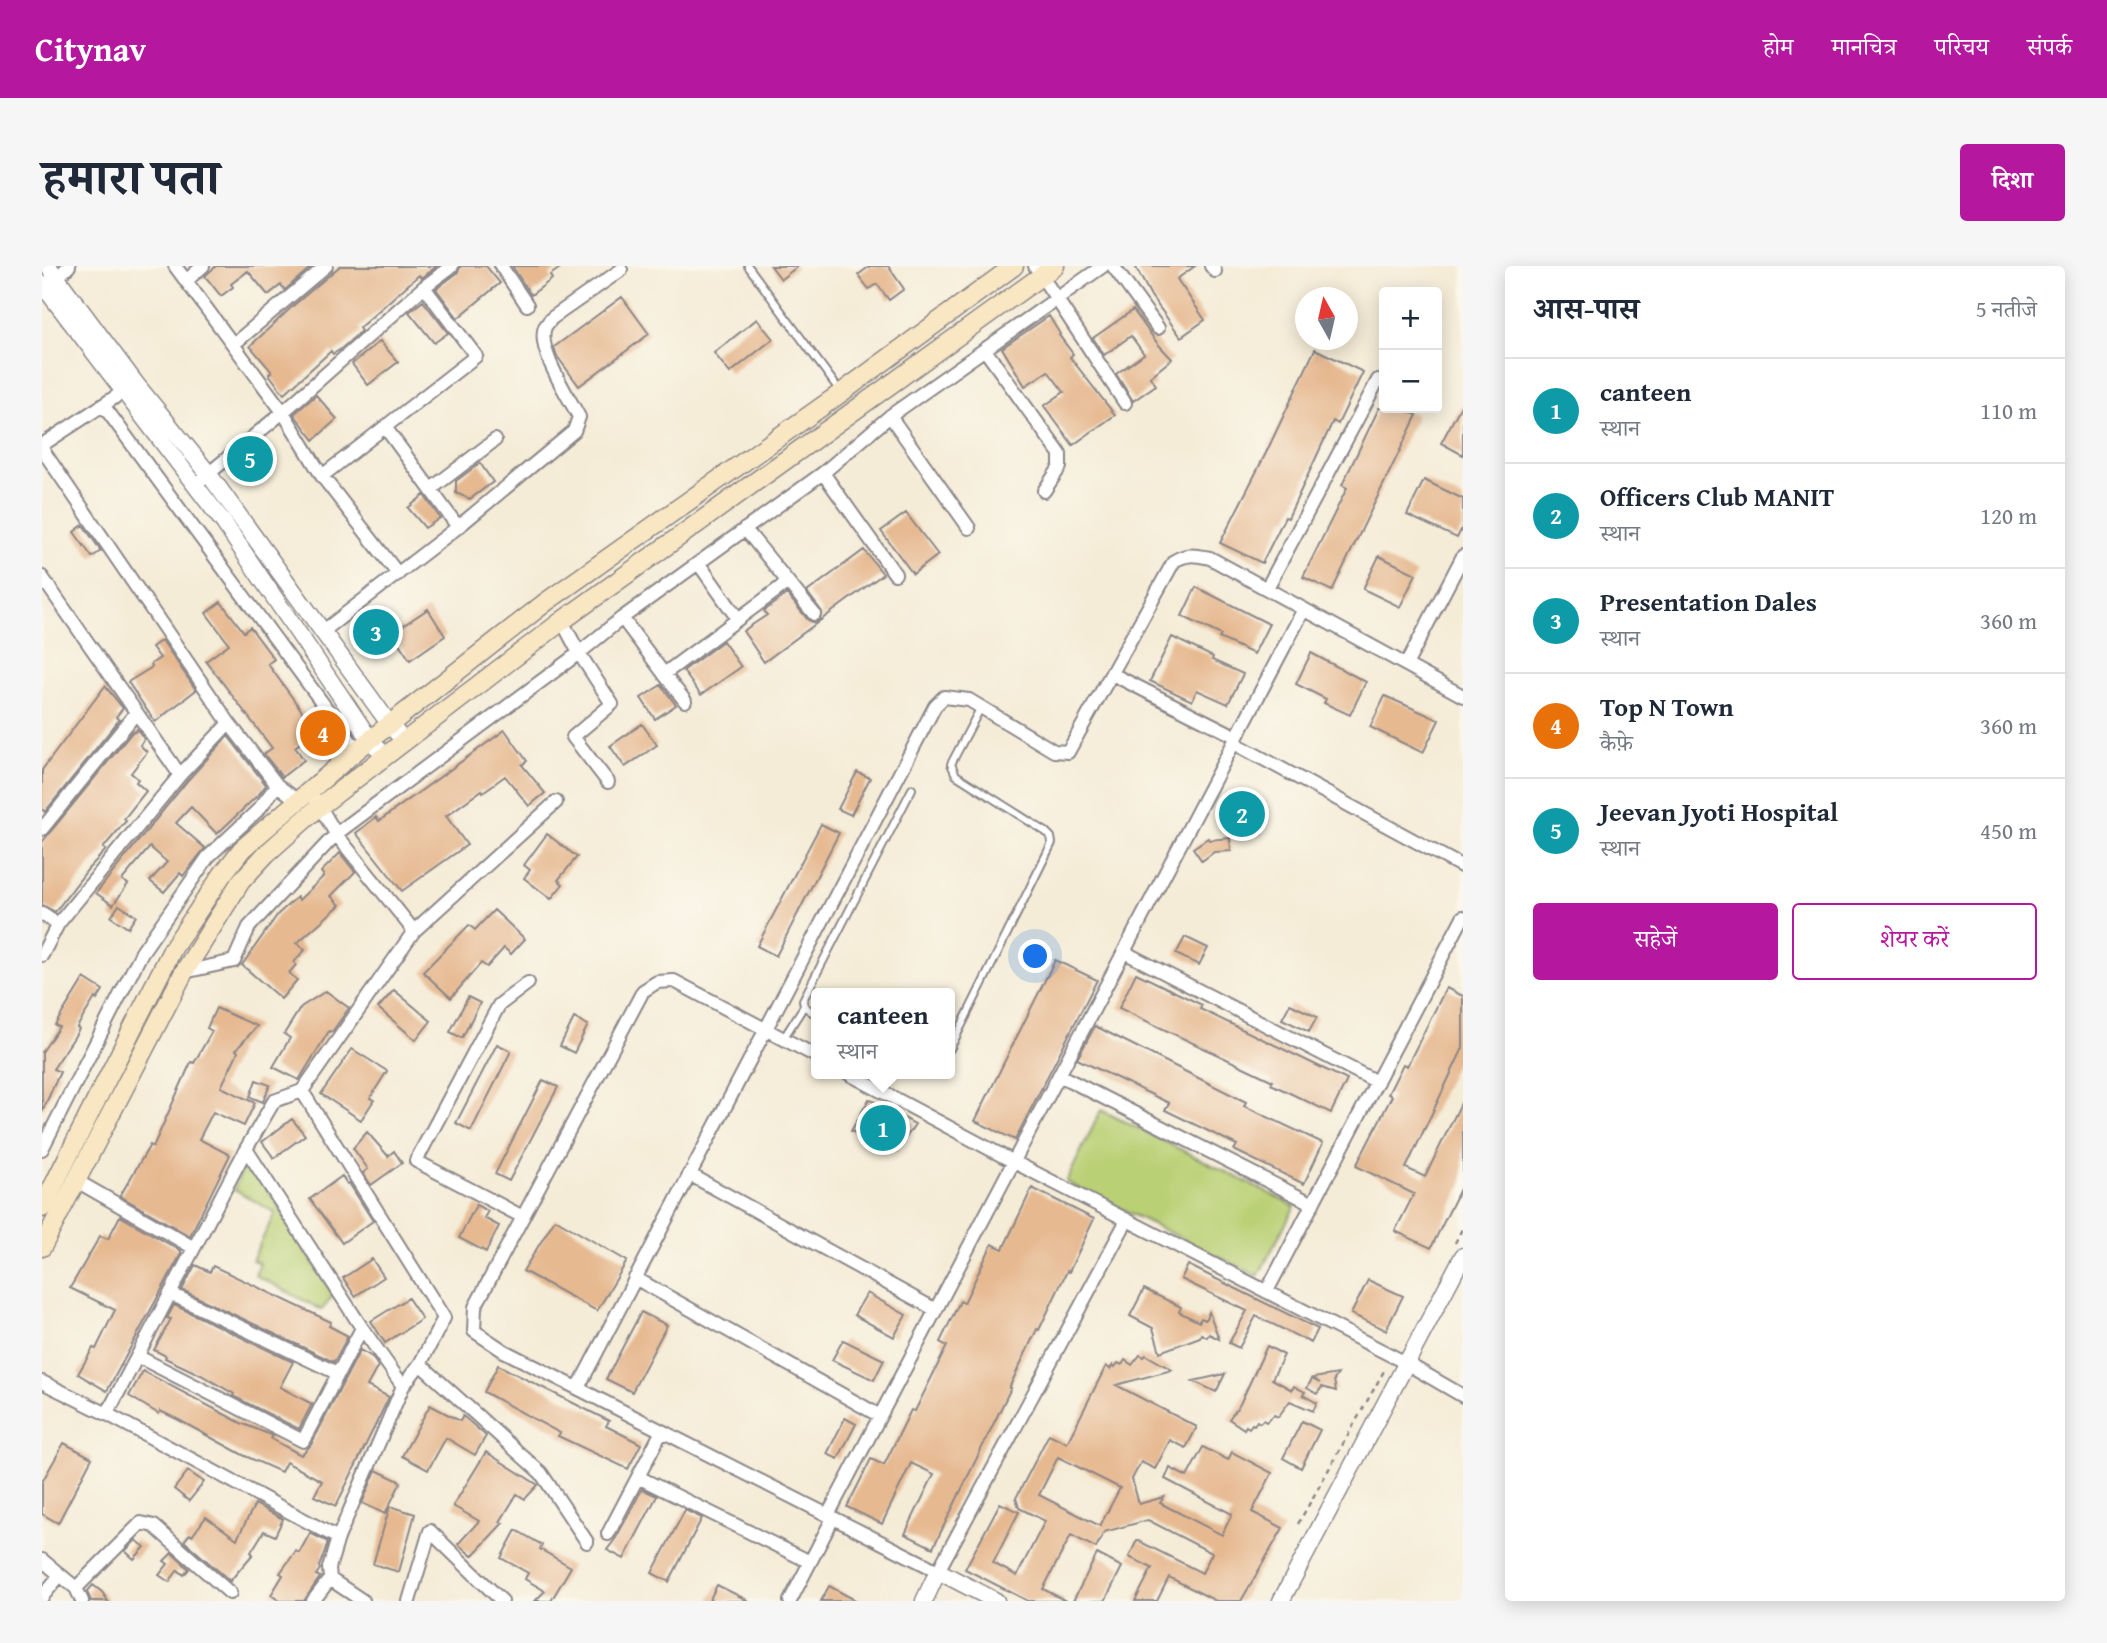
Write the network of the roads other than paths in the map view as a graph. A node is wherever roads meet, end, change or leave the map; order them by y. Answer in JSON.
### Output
{"nodes":[{"id":1,"x":175,"y":266,"type":"edge"},
{"id":2,"x":203,"y":266,"type":"edge"},
{"id":3,"x":326,"y":266,"type":"edge"},
{"id":4,"x":452,"y":266,"type":"edge"},
{"id":5,"x":501,"y":266,"type":"edge"},
{"id":6,"x":748,"y":266,"type":"edge"},
{"id":7,"x":1014,"y":266,"type":"edge"},
{"id":8,"x":1103,"y":266,"type":"edge"},
{"id":9,"x":1113,"y":266,"type":"edge"},
{"id":10,"x":1044,"y":269,"type":"edge"},
{"id":11,"x":621,"y":270,"type":"dead end"},
{"id":12,"x":54,"y":274,"type":"edge"},
{"id":13,"x":186,"y":281,"type":"junction"},
{"id":14,"x":424,"y":288,"type":"junction"},
{"id":15,"x":1055,"y":299,"type":"junction"},
{"id":16,"x":527,"y":305,"type":"dead end"},
{"id":17,"x":1158,"y":328,"type":"dead end"},
{"id":18,"x":235,"y":344,"type":"junction"},
{"id":19,"x":985,"y":350,"type":"junction"},
{"id":20,"x":1378,"y":380,"type":"dead end"},
{"id":21,"x":130,"y":388,"type":"junction"},
{"id":22,"x":841,"y":393,"type":"junction"},
{"id":23,"x":1125,"y":403,"type":"dead end"},
{"id":24,"x":103,"y":405,"type":"junction"},
{"id":25,"x":283,"y":412,"type":"junction"},
{"id":26,"x":890,"y":416,"type":"junction"},
{"id":27,"x":385,"y":427,"type":"junction"},
{"id":28,"x":495,"y":440,"type":"dead end"},
{"id":29,"x":42,"y":447,"type":"edge"},
{"id":30,"x":208,"y":473,"type":"junction"},
{"id":31,"x":823,"y":473,"type":"junction"},
{"id":32,"x":322,"y":476,"type":"junction"},
{"id":33,"x":195,"y":485,"type":"junction"},
{"id":34,"x":430,"y":489,"type":"junction"},
{"id":35,"x":1044,"y":491,"type":"dead end"},
{"id":36,"x":458,"y":527,"type":"junction"},
{"id":37,"x":969,"y":528,"type":"dead end"},
{"id":38,"x":745,"y":529,"type":"junction"},
{"id":39,"x":1463,"y":556,"type":"edge"},
{"id":40,"x":699,"y":564,"type":"junction"},
{"id":41,"x":398,"y":574,"type":"junction"},
{"id":42,"x":895,"y":574,"type":"dead end"},
{"id":43,"x":42,"y":577,"type":"edge"},
{"id":44,"x":788,"y":582,"type":"junction"},
{"id":45,"x":1267,"y":588,"type":"junction"},
{"id":46,"x":1304,"y":609,"type":"junction"},
{"id":47,"x":814,"y":614,"type":"dead end"},
{"id":48,"x":622,"y":618,"type":"junction"},
{"id":49,"x":738,"y":618,"type":"junction"},
{"id":50,"x":562,"y":621,"type":"junction"},
{"id":51,"x":322,"y":632,"type":"junction"},
{"id":52,"x":579,"y":653,"type":"junction"},
{"id":53,"x":1406,"y":665,"type":"junction"},
{"id":54,"x":664,"y":674,"type":"junction"},
{"id":55,"x":1112,"y":674,"type":"junction"},
{"id":56,"x":1463,"y":696,"type":"edge"},
{"id":57,"x":685,"y":701,"type":"dead end"},
{"id":58,"x":981,"y":707,"type":"junction"},
{"id":59,"x":136,"y":713,"type":"junction"},
{"id":60,"x":229,"y":723,"type":"junction"},
{"id":61,"x":391,"y":726,"type":"junction"},
{"id":62,"x":1235,"y":740,"type":"junction"},
{"id":63,"x":404,"y":741,"type":"junction"},
{"id":64,"x":364,"y":745,"type":"junction"},
{"id":65,"x":385,"y":756,"type":"junction"},
{"id":66,"x":180,"y":775,"type":"junction"},
{"id":67,"x":608,"y":782,"type":"dead end"},
{"id":68,"x":277,"y":785,"type":"junction"},
{"id":69,"x":912,"y":789,"type":"dead end"},
{"id":70,"x":303,"y":795,"type":"junction"},
{"id":71,"x":556,"y":802,"type":"dead end"},
{"id":72,"x":320,"y":806,"type":"junction"},
{"id":73,"x":42,"y":829,"type":"edge"},
{"id":74,"x":336,"y":834,"type":"junction"},
{"id":75,"x":1463,"y":867,"type":"edge"},
{"id":76,"x":42,"y":914,"type":"edge"},
{"id":77,"x":1463,"y":917,"type":"edge"},
{"id":78,"x":58,"y":924,"type":"junction"},
{"id":79,"x":414,"y":931,"type":"junction"},
{"id":80,"x":1124,"y":952,"type":"junction"},
{"id":81,"x":42,"y":954,"type":"edge"},
{"id":82,"x":184,"y":972,"type":"junction"},
{"id":83,"x":528,"y":984,"type":"dead end"},
{"id":84,"x":804,"y":1006,"type":"junction"},
{"id":85,"x":811,"y":1011,"type":"edge"},
{"id":86,"x":765,"y":1029,"type":"junction"},
{"id":87,"x":783,"y":1039,"type":"junction"},
{"id":88,"x":955,"y":1039,"type":"edge"},
{"id":89,"x":811,"y":1053,"type":"edge"},
{"id":90,"x":1059,"y":1075,"type":"junction"},
{"id":91,"x":858,"y":1079,"type":"edge"},
{"id":92,"x":1377,"y":1082,"type":"junction"},
{"id":93,"x":302,"y":1091,"type":"junction"},
{"id":94,"x":42,"y":1149,"type":"edge"},
{"id":95,"x":246,"y":1149,"type":"junction"},
{"id":96,"x":1014,"y":1161,"type":"junction"},
{"id":97,"x":689,"y":1174,"type":"junction"},
{"id":98,"x":75,"y":1180,"type":"junction"},
{"id":99,"x":1313,"y":1204,"type":"junction"},
{"id":100,"x":42,"y":1208,"type":"edge"},
{"id":101,"x":523,"y":1217,"type":"junction"},
{"id":102,"x":1127,"y":1220,"type":"junction"},
{"id":103,"x":42,"y":1247,"type":"edge"},
{"id":104,"x":194,"y":1248,"type":"junction"},
{"id":105,"x":1463,"y":1256,"type":"edge"},
{"id":106,"x":635,"y":1278,"type":"junction"},
{"id":107,"x":1267,"y":1291,"type":"junction"},
{"id":108,"x":171,"y":1294,"type":"junction"},
{"id":109,"x":936,"y":1310,"type":"junction"},
{"id":110,"x":362,"y":1328,"type":"junction"},
{"id":111,"x":139,"y":1357,"type":"junction"},
{"id":112,"x":1406,"y":1363,"type":"junction"},
{"id":113,"x":419,"y":1364,"type":"junction"},
{"id":114,"x":337,"y":1373,"type":"junction"},
{"id":115,"x":42,"y":1382,"type":"edge"},
{"id":116,"x":403,"y":1386,"type":"junction"},
{"id":117,"x":578,"y":1388,"type":"junction"},
{"id":118,"x":1463,"y":1396,"type":"edge"},
{"id":119,"x":107,"y":1414,"type":"junction"},
{"id":120,"x":880,"y":1416,"type":"junction"},
{"id":121,"x":662,"y":1431,"type":"junction"},
{"id":122,"x":638,"y":1477,"type":"junction"},
{"id":123,"x":830,"y":1517,"type":"junction"},
{"id":124,"x":608,"y":1534,"type":"dead end"},
{"id":125,"x":338,"y":1538,"type":"junction"},
{"id":126,"x":587,"y":1542,"type":"dead end"},
{"id":127,"x":42,"y":1560,"type":"edge"},
{"id":128,"x":810,"y":1562,"type":"junction"},
{"id":129,"x":938,"y":1571,"type":"junction"},
{"id":130,"x":60,"y":1575,"type":"junction"},
{"id":131,"x":330,"y":1579,"type":"junction"},
{"id":132,"x":76,"y":1588,"type":"junction"},
{"id":133,"x":230,"y":1593,"type":"dead end"},
{"id":134,"x":42,"y":1597,"type":"edge"},
{"id":135,"x":495,"y":1599,"type":"edge"},
{"id":136,"x":82,"y":1601,"type":"edge"},
{"id":137,"x":313,"y":1601,"type":"edge"},
{"id":138,"x":363,"y":1601,"type":"edge"},
{"id":139,"x":409,"y":1601,"type":"edge"},
{"id":140,"x":790,"y":1601,"type":"edge"},
{"id":141,"x":924,"y":1601,"type":"edge"},
{"id":142,"x":996,"y":1601,"type":"edge"},
{"id":143,"x":1281,"y":1601,"type":"edge"}],
"edges":[{"from":1,"to":13,"type":"street"},
{"from":2,"to":13,"type":"street"},
{"from":3,"to":18,"type":"street"},
{"from":4,"to":14,"type":"street"},
{"from":5,"to":16,"type":"street"},
{"from":6,"to":22,"type":"lane"},
{"from":7,"to":22,"type":"main road"},
{"from":8,"to":15,"type":"street"},
{"from":9,"to":17,"type":"street"},
{"from":10,"to":15,"type":"street"},
{"from":10,"to":50,"type":"main road"},
{"from":11,"to":36,"type":"street"},
{"from":12,"to":21,"type":"street"},
{"from":13,"to":18,"type":"street"},
{"from":14,"to":25,"type":"street"},
{"from":14,"to":27,"type":"street"},
{"from":15,"to":19,"type":"street"},
{"from":15,"to":23,"type":"street"},
{"from":18,"to":25,"type":"street"},
{"from":19,"to":26,"type":"street"},
{"from":19,"to":35,"type":"street"},
{"from":20,"to":45,"type":"street"},
{"from":21,"to":24,"type":"street"},
{"from":21,"to":30,"type":"street"},
{"from":21,"to":33,"type":"street"},
{"from":22,"to":61,"type":"main road"},
{"from":24,"to":29,"type":"street"},
{"from":24,"to":64,"type":"street"},
{"from":25,"to":30,"type":"street"},
{"from":25,"to":32,"type":"street"},
{"from":26,"to":31,"type":"street"},
{"from":26,"to":37,"type":"street"},
{"from":27,"to":32,"type":"street"},
{"from":27,"to":34,"type":"street"},
{"from":28,"to":34,"type":"street"},
{"from":29,"to":60,"type":"street"},
{"from":30,"to":33,"type":"street"},
{"from":30,"to":51,"type":"street"},
{"from":31,"to":38,"type":"street"},
{"from":31,"to":42,"type":"street"},
{"from":32,"to":41,"type":"street"},
{"from":33,"to":64,"type":"street"},
{"from":34,"to":36,"type":"street"},
{"from":36,"to":41,"type":"street"},
{"from":38,"to":40,"type":"street"},
{"from":38,"to":44,"type":"street"},
{"from":39,"to":53,"type":"street"},
{"from":40,"to":48,"type":"street"},
{"from":40,"to":49,"type":"street"},
{"from":41,"to":51,"type":"street"},
{"from":43,"to":59,"type":"street"},
{"from":44,"to":47,"type":"street"},
{"from":44,"to":49,"type":"street"},
{"from":45,"to":46,"type":"street"},
{"from":45,"to":55,"type":"street"},
{"from":46,"to":53,"type":"street"},
{"from":46,"to":62,"type":"street"},
{"from":48,"to":52,"type":"street"},
{"from":48,"to":54,"type":"street"},
{"from":49,"to":54,"type":"street"},
{"from":50,"to":52,"type":"street"},
{"from":50,"to":63,"type":"main road"},
{"from":51,"to":61,"type":"street"},
{"from":52,"to":67,"type":"street"},
{"from":52,"to":74,"type":"street"},
{"from":53,"to":56,"type":"street"},
{"from":54,"to":57,"type":"street"},
{"from":55,"to":58,"type":"street"},
{"from":55,"to":62,"type":"street"},
{"from":58,"to":86,"type":"street"},
{"from":58,"to":88,"type":"lane"},
{"from":59,"to":66,"type":"street"},
{"from":59,"to":73,"type":"street"},
{"from":60,"to":66,"type":"street"},
{"from":60,"to":68,"type":"street"},
{"from":61,"to":63,"type":"street"},
{"from":61,"to":64,"type":"main road"},
{"from":62,"to":75,"type":"street"},
{"from":62,"to":80,"type":"street"},
{"from":63,"to":65,"type":"main road"},
{"from":64,"to":65,"type":"street"},
{"from":64,"to":70,"type":"main road"},
{"from":65,"to":72,"type":"main road"},
{"from":66,"to":78,"type":"street"},
{"from":68,"to":70,"type":"street"},
{"from":68,"to":94,"type":"street"},
{"from":69,"to":84,"type":"lane"},
{"from":70,"to":72,"type":"street"},
{"from":70,"to":100,"type":"main road"},
{"from":71,"to":79,"type":"street"},
{"from":72,"to":74,"type":"street"},
{"from":72,"to":82,"type":"main road"},
{"from":74,"to":79,"type":"street"},
{"from":74,"to":82,"type":"street"},
{"from":76,"to":78,"type":"street"},
{"from":77,"to":92,"type":"street"},
{"from":78,"to":81,"type":"street"},
{"from":79,"to":93,"type":"street"},
{"from":80,"to":90,"type":"street"},
{"from":80,"to":92,"type":"street"},
{"from":82,"to":98,"type":"main road"},
{"from":83,"to":101,"type":"street"},
{"from":84,"to":85,"type":"lane"},
{"from":84,"to":87,"type":"lane"},
{"from":86,"to":87,"type":"street"},
{"from":86,"to":97,"type":"street"},
{"from":86,"to":101,"type":"street"},
{"from":87,"to":89,"type":"street"},
{"from":90,"to":96,"type":"street"},
{"from":90,"to":99,"type":"street"},
{"from":91,"to":96,"type":"street"},
{"from":92,"to":99,"type":"street"},
{"from":93,"to":95,"type":"street"},
{"from":93,"to":113,"type":"street"},
{"from":95,"to":104,"type":"street"},
{"from":95,"to":110,"type":"street"},
{"from":96,"to":102,"type":"street"},
{"from":96,"to":109,"type":"street"},
{"from":97,"to":106,"type":"street"},
{"from":97,"to":109,"type":"street"},
{"from":98,"to":103,"type":"main road"},
{"from":98,"to":104,"type":"street"},
{"from":99,"to":107,"type":"street"},
{"from":101,"to":117,"type":"street"},
{"from":102,"to":107,"type":"street"},
{"from":102,"to":129,"type":"street"},
{"from":104,"to":108,"type":"street"},
{"from":105,"to":112,"type":"street"},
{"from":106,"to":117,"type":"street"},
{"from":106,"to":120,"type":"street"},
{"from":107,"to":112,"type":"street"},
{"from":108,"to":111,"type":"street"},
{"from":108,"to":114,"type":"street"},
{"from":109,"to":120,"type":"street"},
{"from":110,"to":114,"type":"street"},
{"from":110,"to":116,"type":"street"},
{"from":111,"to":114,"type":"street"},
{"from":111,"to":119,"type":"street"},
{"from":112,"to":118,"type":"street"},
{"from":112,"to":143,"type":"street"},
{"from":113,"to":116,"type":"street"},
{"from":113,"to":126,"type":"street"},
{"from":115,"to":119,"type":"street"},
{"from":116,"to":125,"type":"street"},
{"from":117,"to":121,"type":"street"},
{"from":119,"to":125,"type":"street"},
{"from":120,"to":123,"type":"street"},
{"from":121,"to":122,"type":"street"},
{"from":121,"to":123,"type":"street"},
{"from":122,"to":124,"type":"street"},
{"from":122,"to":128,"type":"street"},
{"from":123,"to":128,"type":"street"},
{"from":123,"to":129,"type":"street"},
{"from":125,"to":131,"type":"street"},
{"from":127,"to":130,"type":"street"},
{"from":128,"to":140,"type":"street"},
{"from":129,"to":141,"type":"street"},
{"from":129,"to":142,"type":"street"},
{"from":130,"to":132,"type":"street"},
{"from":130,"to":134,"type":"street"},
{"from":131,"to":137,"type":"street"},
{"from":131,"to":138,"type":"street"},
{"from":132,"to":133,"type":"street"},
{"from":132,"to":136,"type":"street"},
{"from":135,"to":139,"type":"street"}]}
